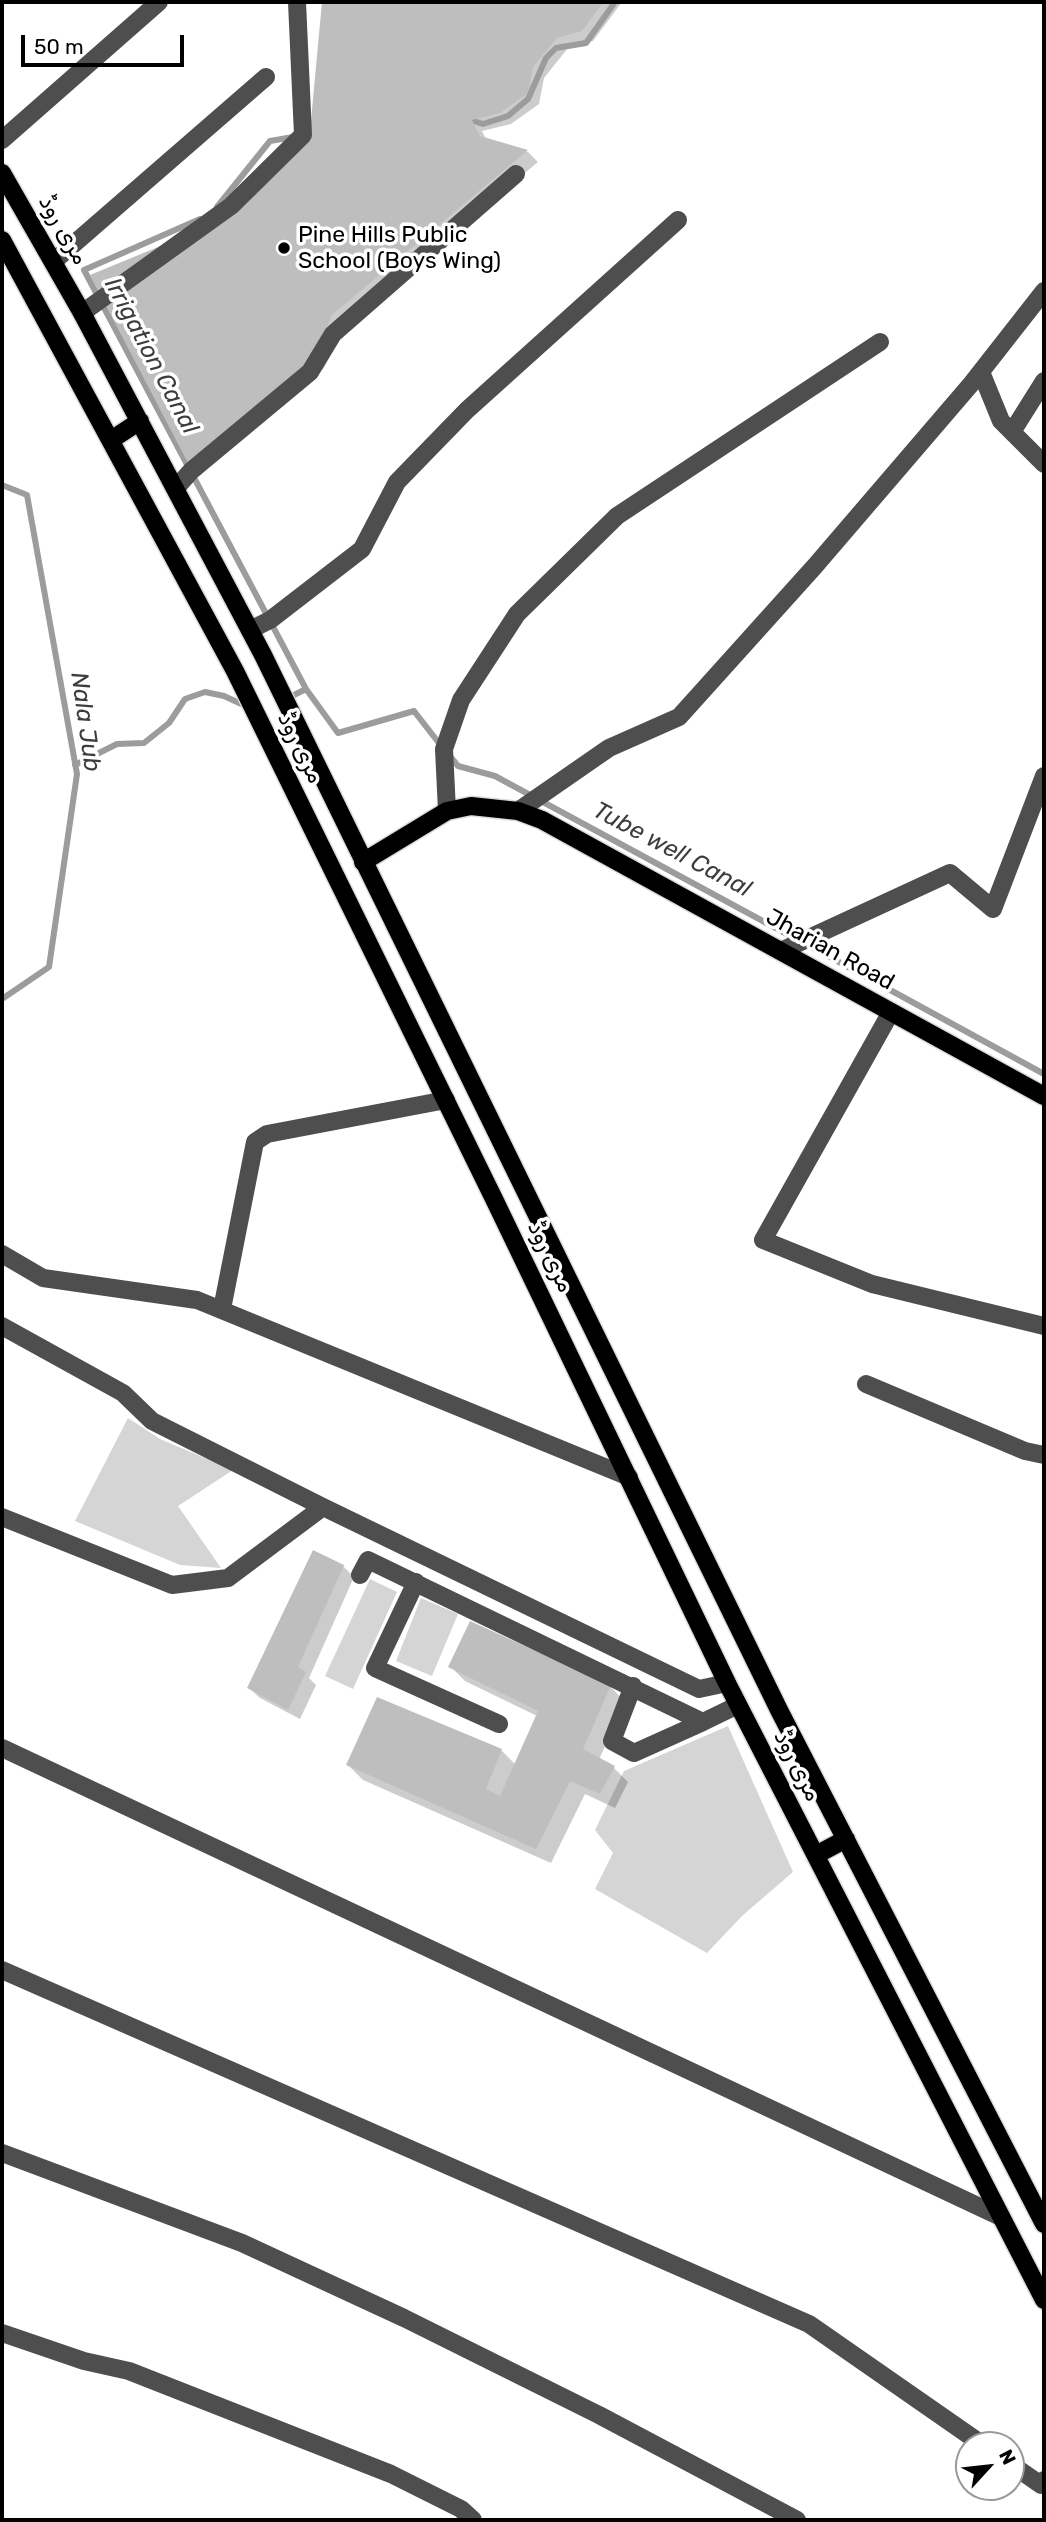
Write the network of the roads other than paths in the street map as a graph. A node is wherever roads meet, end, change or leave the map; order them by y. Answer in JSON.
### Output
{"nodes":[{"id":1,"x":159,"y":2,"type":"edge"},
{"id":2,"x":297,"y":2,"type":"edge"},
{"id":3,"x":266,"y":76,"type":"dead end"},
{"id":4,"x":2,"y":140,"type":"edge"},
{"id":5,"x":2,"y":173,"type":"edge"},
{"id":6,"x":516,"y":174,"type":"dead end"},
{"id":7,"x":678,"y":220,"type":"dead end"},
{"id":8,"x":2,"y":240,"type":"edge"},
{"id":9,"x":53,"y":262,"type":"junction"},
{"id":10,"x":1044,"y":291,"type":"edge"},
{"id":11,"x":82,"y":313,"type":"junction"},
{"id":12,"x":880,"y":342,"type":"dead end"},
{"id":13,"x":981,"y":372,"type":"junction"},
{"id":14,"x":1044,"y":381,"type":"edge"},
{"id":15,"x":141,"y":421,"type":"junction"},
{"id":16,"x":1012,"y":432,"type":"junction"},
{"id":17,"x":111,"y":439,"type":"junction"},
{"id":18,"x":1044,"y":464,"type":"edge"},
{"id":19,"x":176,"y":488,"type":"junction"},
{"id":20,"x":250,"y":630,"type":"junction"},
{"id":21,"x":1044,"y":776,"type":"edge"},
{"id":22,"x":447,"y":811,"type":"junction"},
{"id":23,"x":518,"y":811,"type":"junction"},
{"id":24,"x":363,"y":862,"type":"junction"},
{"id":25,"x":781,"y":951,"type":"junction"},
{"id":26,"x":891,"y":1012,"type":"junction"},
{"id":27,"x":1044,"y":1096,"type":"edge"},
{"id":28,"x":446,"y":1100,"type":"junction"},
{"id":29,"x":522,"y":1186,"type":"junction"},
{"id":30,"x":495,"y":1201,"type":"junction"},
{"id":31,"x":2,"y":1254,"type":"edge"},
{"id":32,"x":222,"y":1309,"type":"junction"},
{"id":33,"x":2,"y":1326,"type":"edge"},
{"id":34,"x":1044,"y":1326,"type":"edge"},
{"id":35,"x":866,"y":1384,"type":"dead end"},
{"id":36,"x":1044,"y":1455,"type":"edge"},
{"id":37,"x":629,"y":1477,"type":"junction"},
{"id":38,"x":323,"y":1507,"type":"junction"},
{"id":39,"x":2,"y":1517,"type":"edge"},
{"id":40,"x":360,"y":1575,"type":"dead end"},
{"id":41,"x":416,"y":1582,"type":"junction"},
{"id":42,"x":727,"y":1683,"type":"junction"},
{"id":43,"x":633,"y":1686,"type":"junction"},
{"id":44,"x":738,"y":1705,"type":"junction"},
{"id":45,"x":703,"y":1722,"type":"junction"},
{"id":46,"x":499,"y":1724,"type":"dead end"},
{"id":47,"x":2,"y":1748,"type":"edge"},
{"id":48,"x":846,"y":1839,"type":"junction"},
{"id":49,"x":816,"y":1855,"type":"junction"},
{"id":50,"x":2,"y":1970,"type":"edge"},
{"id":51,"x":2,"y":2153,"type":"edge"},
{"id":52,"x":1001,"y":2217,"type":"junction"},
{"id":53,"x":1044,"y":2224,"type":"edge"},
{"id":54,"x":1044,"y":2300,"type":"edge"},
{"id":55,"x":2,"y":2333,"type":"edge"},
{"id":56,"x":964,"y":2431,"type":"edge"},
{"id":57,"x":1025,"y":2474,"type":"edge"},
{"id":58,"x":1044,"y":2480,"type":"edge"},
{"id":59,"x":473,"y":2520,"type":"edge"},
{"id":60,"x":797,"y":2520,"type":"edge"}],
"edges":[{"from":1,"to":4,"type":"street"},
{"from":2,"to":11,"type":"street"},
{"from":3,"to":9,"type":"street"},
{"from":5,"to":9,"type":"main road","name":"مری روڈ"},
{"from":6,"to":19,"type":"street"},
{"from":7,"to":20,"type":"street"},
{"from":8,"to":17,"type":"main road","name":"مری روڈ"},
{"from":9,"to":11,"type":"main road","name":"مری روڈ"},
{"from":10,"to":13,"type":"street"},
{"from":11,"to":15,"type":"main road","name":"مری روڈ"},
{"from":12,"to":22,"type":"street"},
{"from":13,"to":16,"type":"street"},
{"from":13,"to":23,"type":"street"},
{"from":14,"to":16,"type":"street"},
{"from":15,"to":17,"type":"main road"},
{"from":15,"to":19,"type":"main road","name":"مری روڈ"},
{"from":16,"to":18,"type":"street"},
{"from":17,"to":28,"type":"main road","name":"مری روڈ"},
{"from":19,"to":20,"type":"main road","name":"مری روڈ"},
{"from":20,"to":24,"type":"main road","name":"مری روڈ"},
{"from":21,"to":25,"type":"street"},
{"from":22,"to":23,"type":"main road","name":"Jharian Road"},
{"from":22,"to":24,"type":"main road","name":"Jharian Road"},
{"from":23,"to":25,"type":"main road","name":"Jharian Road"},
{"from":24,"to":29,"type":"main road","name":"مری روڈ"},
{"from":25,"to":26,"type":"main road","name":"Jharian Road"},
{"from":26,"to":27,"type":"main road","name":"Jharian Road"},
{"from":26,"to":34,"type":"street"},
{"from":28,"to":30,"type":"main road","name":"مری روڈ"},
{"from":28,"to":32,"type":"street"},
{"from":29,"to":30,"type":"main road"},
{"from":29,"to":48,"type":"main road","name":"مری روڈ"},
{"from":30,"to":37,"type":"main road","name":"مری روڈ"},
{"from":31,"to":32,"type":"street"},
{"from":32,"to":37,"type":"street"},
{"from":33,"to":38,"type":"street"},
{"from":35,"to":36,"type":"street"},
{"from":37,"to":42,"type":"main road","name":"مری روڈ"},
{"from":38,"to":39,"type":"street"},
{"from":38,"to":42,"type":"street"},
{"from":40,"to":41,"type":"street"},
{"from":41,"to":43,"type":"street"},
{"from":41,"to":46,"type":"street"},
{"from":42,"to":44,"type":"main road","name":"مری روڈ"},
{"from":43,"to":45,"type":"street"},
{"from":43,"to":45,"type":"street"},
{"from":44,"to":45,"type":"street"},
{"from":44,"to":49,"type":"main road","name":"مری روڈ"},
{"from":47,"to":52,"type":"street"},
{"from":48,"to":49,"type":"main road"},
{"from":48,"to":53,"type":"main road","name":"مری روڈ"},
{"from":49,"to":52,"type":"main road","name":"مری روڈ"},
{"from":50,"to":56,"type":"street"},
{"from":51,"to":60,"type":"street"},
{"from":52,"to":54,"type":"main road","name":"مری روڈ"},
{"from":55,"to":59,"type":"street"},
{"from":57,"to":58,"type":"street"}]}
